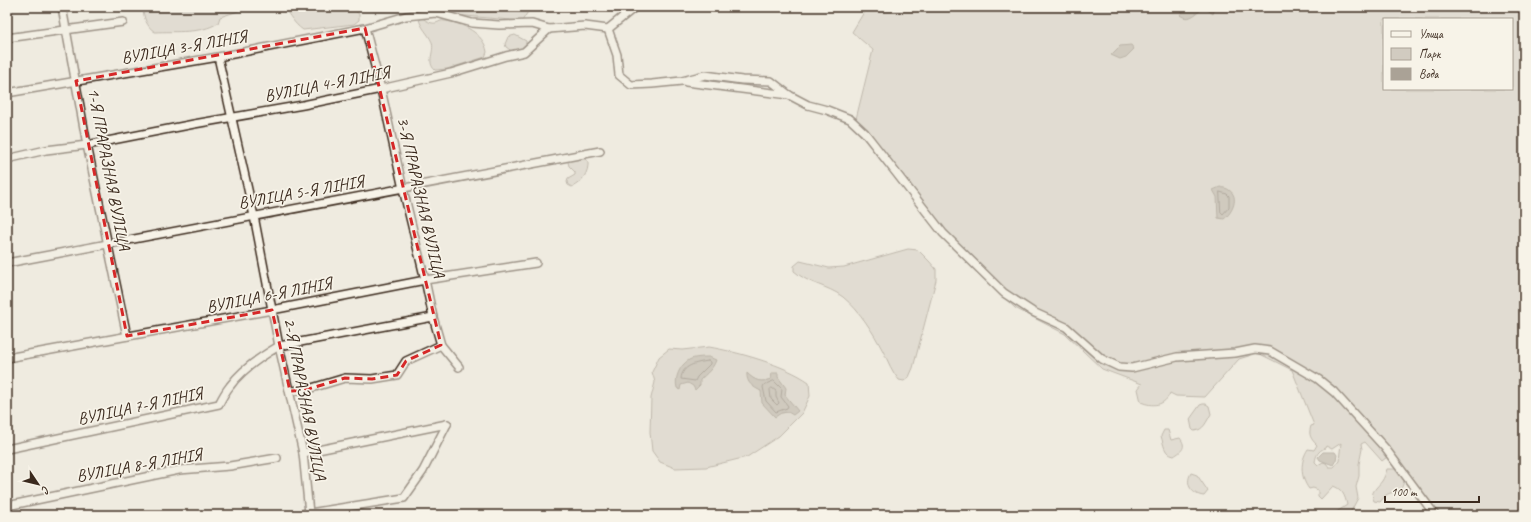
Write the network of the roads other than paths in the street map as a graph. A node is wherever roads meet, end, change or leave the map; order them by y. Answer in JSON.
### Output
{"nodes":[{"id":1,"x":62,"y":7,"type":"edge"},
{"id":2,"x":635,"y":7,"type":"edge"},
{"id":3,"x":123,"y":22,"type":"dead end"},
{"id":4,"x":365,"y":28,"type":"junction"},
{"id":5,"x":66,"y":29,"type":"junction"},
{"id":6,"x":549,"y":29,"type":"junction"},
{"id":7,"x":608,"y":29,"type":"junction"},
{"id":8,"x":7,"y":38,"type":"edge"},
{"id":9,"x":218,"y":57,"type":"junction"},
{"id":10,"x":76,"y":81,"type":"junction"},
{"id":11,"x":682,"y":81,"type":"junction"},
{"id":12,"x":381,"y":89,"type":"junction"},
{"id":13,"x":7,"y":93,"type":"edge"},
{"id":14,"x":789,"y":95,"type":"junction"},
{"id":15,"x":231,"y":117,"type":"junction"},
{"id":16,"x":87,"y":145,"type":"junction"},
{"id":17,"x":600,"y":151,"type":"dead end"},
{"id":18,"x":7,"y":159,"type":"edge"},
{"id":19,"x":403,"y":189,"type":"junction"},
{"id":20,"x":254,"y":216,"type":"junction"},
{"id":21,"x":108,"y":243,"type":"junction"},
{"id":22,"x":7,"y":263,"type":"edge"},
{"id":23,"x":536,"y":263,"type":"dead end"},
{"id":24,"x":426,"y":280,"type":"junction"},
{"id":25,"x":272,"y":310,"type":"junction"},
{"id":26,"x":433,"y":317,"type":"junction"},
{"id":27,"x":126,"y":336,"type":"junction"},
{"id":28,"x":441,"y":345,"type":"junction"},
{"id":29,"x":279,"y":346,"type":"junction"},
{"id":30,"x":7,"y":358,"type":"edge"},
{"id":31,"x":459,"y":367,"type":"dead end"},
{"id":32,"x":290,"y":391,"type":"junction"},
{"id":33,"x":7,"y":449,"type":"edge"},
{"id":34,"x":303,"y":453,"type":"junction"},
{"id":35,"x":277,"y":458,"type":"dead end"},
{"id":36,"x":7,"y":506,"type":"edge"},
{"id":37,"x":309,"y":513,"type":"junction"},
{"id":38,"x":297,"y":515,"type":"edge"},
{"id":39,"x":1435,"y":515,"type":"edge"}],
"edges":[{"from":1,"to":5,"type":"street","name":"1-Я ПРАРАЗНАЯ ВУЛІЦА"},
{"from":2,"to":7,"type":"street"},
{"from":3,"to":5,"type":"street"},
{"from":4,"to":6,"type":"street","name":"ВУЛІЦА 3-Я ЛІНІЯ"},
{"from":4,"to":9,"type":"street","name":"ВУЛІЦА 3-Я ЛІНІЯ"},
{"from":4,"to":12,"type":"street","name":"3-Я ПРАРАЗНАЯ ВУЛІЦА"},
{"from":5,"to":8,"type":"street"},
{"from":5,"to":10,"type":"street","name":"1-Я ПРАРАЗНАЯ ВУЛІЦА"},
{"from":6,"to":7,"type":"street"},
{"from":6,"to":12,"type":"street","name":"ВУЛІЦА 4-Я ЛІНІЯ"},
{"from":7,"to":11,"type":"street"},
{"from":9,"to":10,"type":"street","name":"ВУЛІЦА 3-Я ЛІНІЯ"},
{"from":9,"to":15,"type":"street","name":"2-Я ПРАРАЗНАЯ ВУЛІЦА"},
{"from":10,"to":13,"type":"street","name":"ВУЛІЦА 3-Я ЛІНІЯ"},
{"from":10,"to":16,"type":"street","name":"1-Я ПРАРАЗНАЯ ВУЛІЦА"},
{"from":11,"to":14,"type":"street"},
{"from":11,"to":14,"type":"street"},
{"from":12,"to":15,"type":"street","name":"ВУЛІЦА 4-Я ЛІНІЯ"},
{"from":12,"to":19,"type":"street","name":"3-Я ПРАРАЗНАЯ ВУЛІЦА"},
{"from":14,"to":39,"type":"street"},
{"from":15,"to":16,"type":"street","name":"ВУЛІЦА 4-Я ЛІНІЯ"},
{"from":15,"to":20,"type":"street","name":"2-Я ПРАРАЗНАЯ ВУЛІЦА"},
{"from":16,"to":18,"type":"street","name":"ВУЛІЦА 4-Я ЛІНІЯ"},
{"from":16,"to":21,"type":"street","name":"1-Я ПРАРАЗНАЯ ВУЛІЦА"},
{"from":17,"to":19,"type":"street","name":"ВУЛІЦА 5-Я ЛІНІЯ"},
{"from":19,"to":20,"type":"street","name":"ВУЛІЦА 5-Я ЛІНІЯ"},
{"from":19,"to":24,"type":"street","name":"3-Я ПРАРАЗНАЯ ВУЛІЦА"},
{"from":20,"to":21,"type":"street","name":"ВУЛІЦА 5-Я ЛІНІЯ"},
{"from":20,"to":25,"type":"street","name":"2-Я ПРАРАЗНАЯ ВУЛІЦА"},
{"from":21,"to":22,"type":"street","name":"ВУЛІЦА 5-Я ЛІНІЯ"},
{"from":21,"to":27,"type":"street","name":"1-Я ПРАРАЗНАЯ ВУЛІЦА"},
{"from":23,"to":24,"type":"street","name":"ВУЛІЦА 6-Я ЛІНІЯ"},
{"from":24,"to":25,"type":"street","name":"ВУЛІЦА 6-Я ЛІНІЯ"},
{"from":24,"to":26,"type":"street","name":"3-Я ПРАРАЗНАЯ ВУЛІЦА"},
{"from":25,"to":27,"type":"street","name":"ВУЛІЦА 6-Я ЛІНІЯ"},
{"from":25,"to":29,"type":"street","name":"2-Я ПРАРАЗНАЯ ВУЛІЦА"},
{"from":26,"to":28,"type":"street","name":"3-Я ПРАРАЗНАЯ ВУЛІЦА"},
{"from":26,"to":29,"type":"street"},
{"from":27,"to":30,"type":"street","name":"ВУЛІЦА 6-Я ЛІНІЯ"},
{"from":28,"to":31,"type":"street","name":"3-Я ПРАРАЗНАЯ ВУЛІЦА"},
{"from":28,"to":32,"type":"street"},
{"from":29,"to":32,"type":"street","name":"2-Я ПРАРАЗНАЯ ВУЛІЦА"},
{"from":29,"to":33,"type":"street","name":"ВУЛІЦА 7-Я ЛІНІЯ"},
{"from":32,"to":34,"type":"street","name":"2-Я ПРАРАЗНАЯ ВУЛІЦА"},
{"from":34,"to":37,"type":"street","name":"2-Я ПРАРАЗНАЯ ВУЛІЦА"},
{"from":34,"to":37,"type":"street"},
{"from":35,"to":36,"type":"street","name":"ВУЛІЦА 8-Я ЛІНІЯ"},
{"from":37,"to":38,"type":"street"}]}
